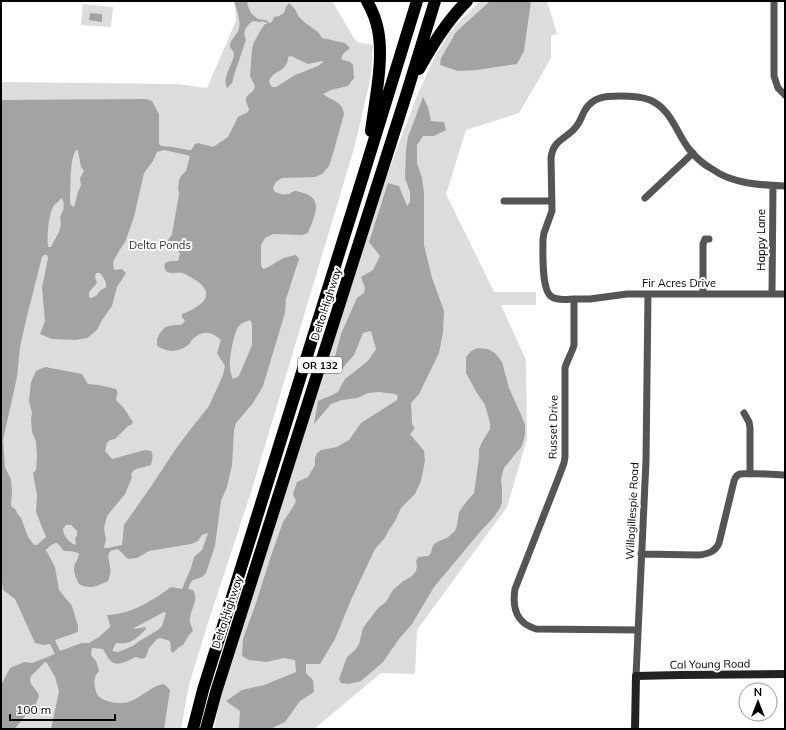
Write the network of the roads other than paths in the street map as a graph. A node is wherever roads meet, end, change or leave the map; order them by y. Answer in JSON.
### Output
{"nodes":[{"id":1,"x":367,"y":1,"type":"edge"},
{"id":2,"x":417,"y":1,"type":"edge"},
{"id":3,"x":435,"y":1,"type":"edge"},
{"id":4,"x":467,"y":1,"type":"edge"},
{"id":5,"x":774,"y":1,"type":"edge"},
{"id":6,"x":408,"y":89,"type":"junction"},
{"id":7,"x":785,"y":95,"type":"edge"},
{"id":8,"x":693,"y":153,"type":"junction"},
{"id":9,"x":364,"y":173,"type":"junction"},
{"id":10,"x":772,"y":186,"type":"junction"},
{"id":11,"x":785,"y":186,"type":"edge"},
{"id":12,"x":645,"y":198,"type":"dead end"},
{"id":13,"x":552,"y":201,"type":"junction"},
{"id":14,"x":504,"y":202,"type":"dead end"},
{"id":15,"x":709,"y":239,"type":"dead end"},
{"id":16,"x":648,"y":294,"type":"junction"},
{"id":17,"x":703,"y":294,"type":"junction"},
{"id":18,"x":772,"y":294,"type":"junction"},
{"id":19,"x":785,"y":294,"type":"edge"},
{"id":20,"x":574,"y":299,"type":"junction"},
{"id":21,"x":744,"y":413,"type":"dead end"},
{"id":22,"x":750,"y":474,"type":"junction"},
{"id":23,"x":785,"y":475,"type":"edge"},
{"id":24,"x":642,"y":554,"type":"junction"},
{"id":25,"x":638,"y":630,"type":"junction"},
{"id":26,"x":785,"y":674,"type":"edge"},
{"id":27,"x":636,"y":676,"type":"junction"},
{"id":28,"x":193,"y":729,"type":"edge"},
{"id":29,"x":206,"y":729,"type":"edge"},
{"id":30,"x":634,"y":729,"type":"edge"}],
"edges":[{"from":1,"to":9,"type":"highway"},
{"from":2,"to":9,"type":"highway","name":"Delta Highway","number":"OR 132"},
{"from":3,"to":6,"type":"highway","name":"Delta Highway","number":"OR 132"},
{"from":4,"to":6,"type":"highway"},
{"from":5,"to":7,"type":"street"},
{"from":6,"to":29,"type":"highway","name":"Delta Highway","number":"OR 132"},
{"from":8,"to":10,"type":"street"},
{"from":8,"to":12,"type":"street"},
{"from":8,"to":13,"type":"street"},
{"from":9,"to":28,"type":"highway","name":"Delta Highway","number":"OR 132"},
{"from":10,"to":11,"type":"street"},
{"from":10,"to":18,"type":"street","name":"Happy Lane"},
{"from":13,"to":14,"type":"street"},
{"from":13,"to":20,"type":"street"},
{"from":15,"to":17,"type":"street"},
{"from":16,"to":17,"type":"street","name":"Fir Acres Drive"},
{"from":16,"to":20,"type":"street","name":"Fir Acres Drive"},
{"from":16,"to":24,"type":"street","name":"Willagillespie Road"},
{"from":17,"to":18,"type":"street","name":"Fir Acres Drive"},
{"from":18,"to":19,"type":"street","name":"Fir Acres Drive"},
{"from":20,"to":25,"type":"street","name":"Russet Drive"},
{"from":21,"to":22,"type":"street"},
{"from":22,"to":23,"type":"street"},
{"from":22,"to":24,"type":"street"},
{"from":24,"to":25,"type":"street","name":"Willagillespie Road"},
{"from":25,"to":27,"type":"street","name":"Willagillespie Road"},
{"from":26,"to":27,"type":"main road","name":"Cal Young Road"},
{"from":27,"to":30,"type":"main road","name":"Willagillespie Road"}]}
